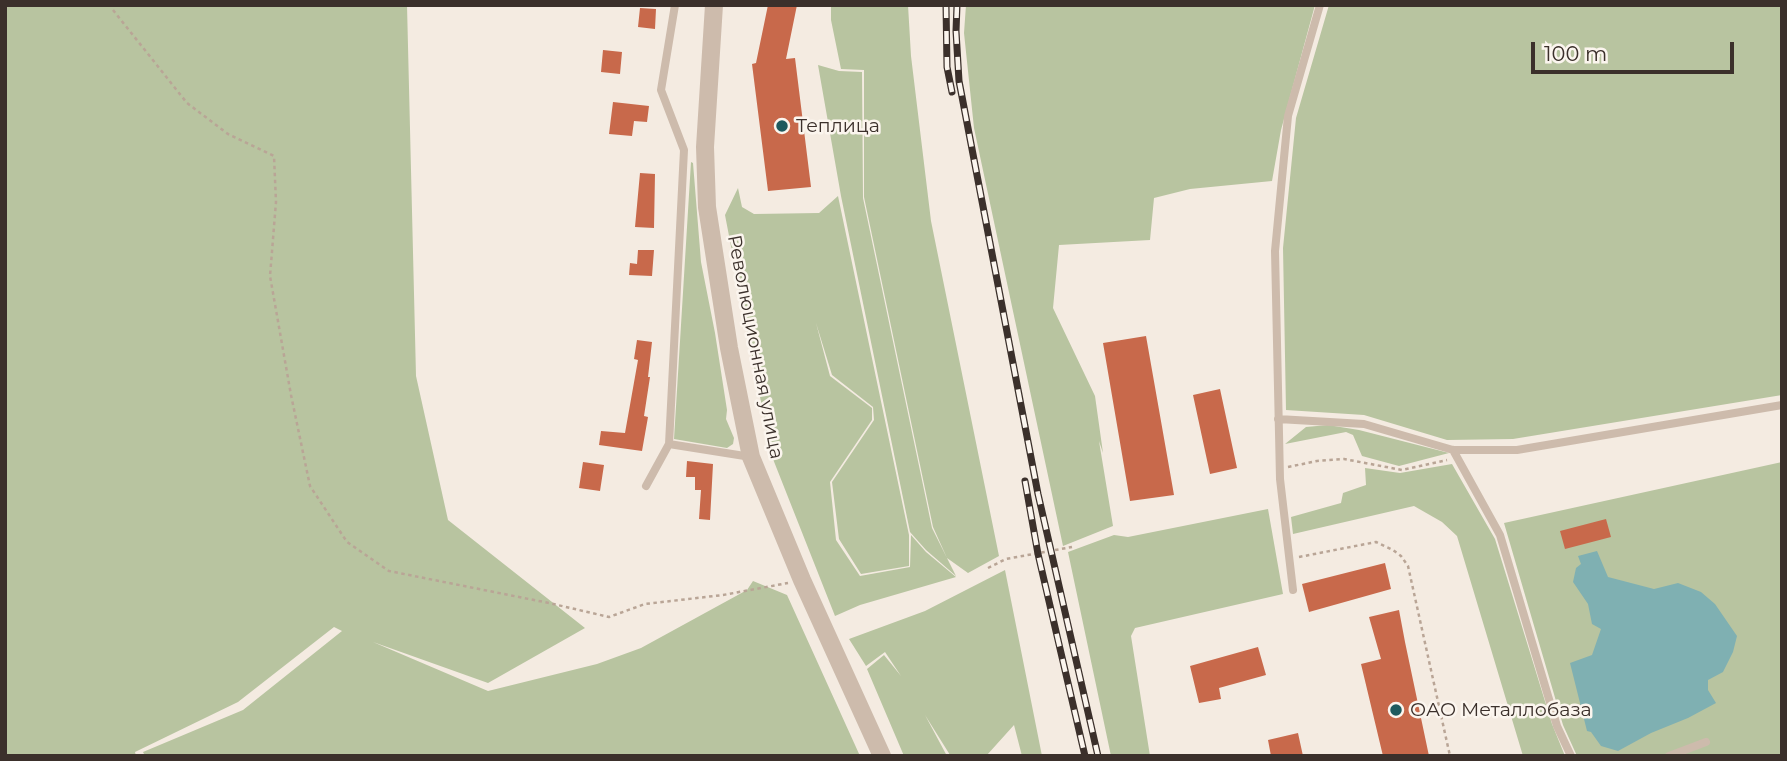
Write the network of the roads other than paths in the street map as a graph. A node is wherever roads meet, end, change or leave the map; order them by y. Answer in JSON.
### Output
{"nodes":[{"id":1,"x":675,"y":5,"type":"edge"},
{"id":2,"x":714,"y":5,"type":"edge"},
{"id":3,"x":1320,"y":5,"type":"edge"},
{"id":4,"x":705,"y":147,"type":"junction"},
{"id":5,"x":684,"y":150,"type":"junction"},
{"id":6,"x":1782,"y":404,"type":"edge"},
{"id":7,"x":1278,"y":419,"type":"junction"},
{"id":8,"x":669,"y":444,"type":"junction"},
{"id":9,"x":1455,"y":453,"type":"junction"},
{"id":10,"x":751,"y":457,"type":"junction"},
{"id":11,"x":646,"y":486,"type":"dead end"},
{"id":12,"x":1293,"y":590,"type":"dead end"},
{"id":13,"x":1706,"y":741,"type":"dead end"},
{"id":14,"x":882,"y":756,"type":"edge"},
{"id":15,"x":1571,"y":756,"type":"edge"},
{"id":16,"x":1669,"y":756,"type":"edge"}],
"edges":[{"from":1,"to":5,"type":"lane"},
{"from":2,"to":4,"type":"street","name":"Революционная улица"},
{"from":3,"to":7,"type":"lane"},
{"from":4,"to":5,"type":"lane"},
{"from":4,"to":10,"type":"street","name":"Революционная улица"},
{"from":5,"to":8,"type":"lane"},
{"from":6,"to":9,"type":"lane"},
{"from":7,"to":9,"type":"lane"},
{"from":7,"to":12,"type":"lane"},
{"from":8,"to":10,"type":"lane"},
{"from":8,"to":11,"type":"lane"},
{"from":9,"to":15,"type":"lane"},
{"from":10,"to":14,"type":"street","name":"Революционная улица"},
{"from":13,"to":16,"type":"lane"}]}
